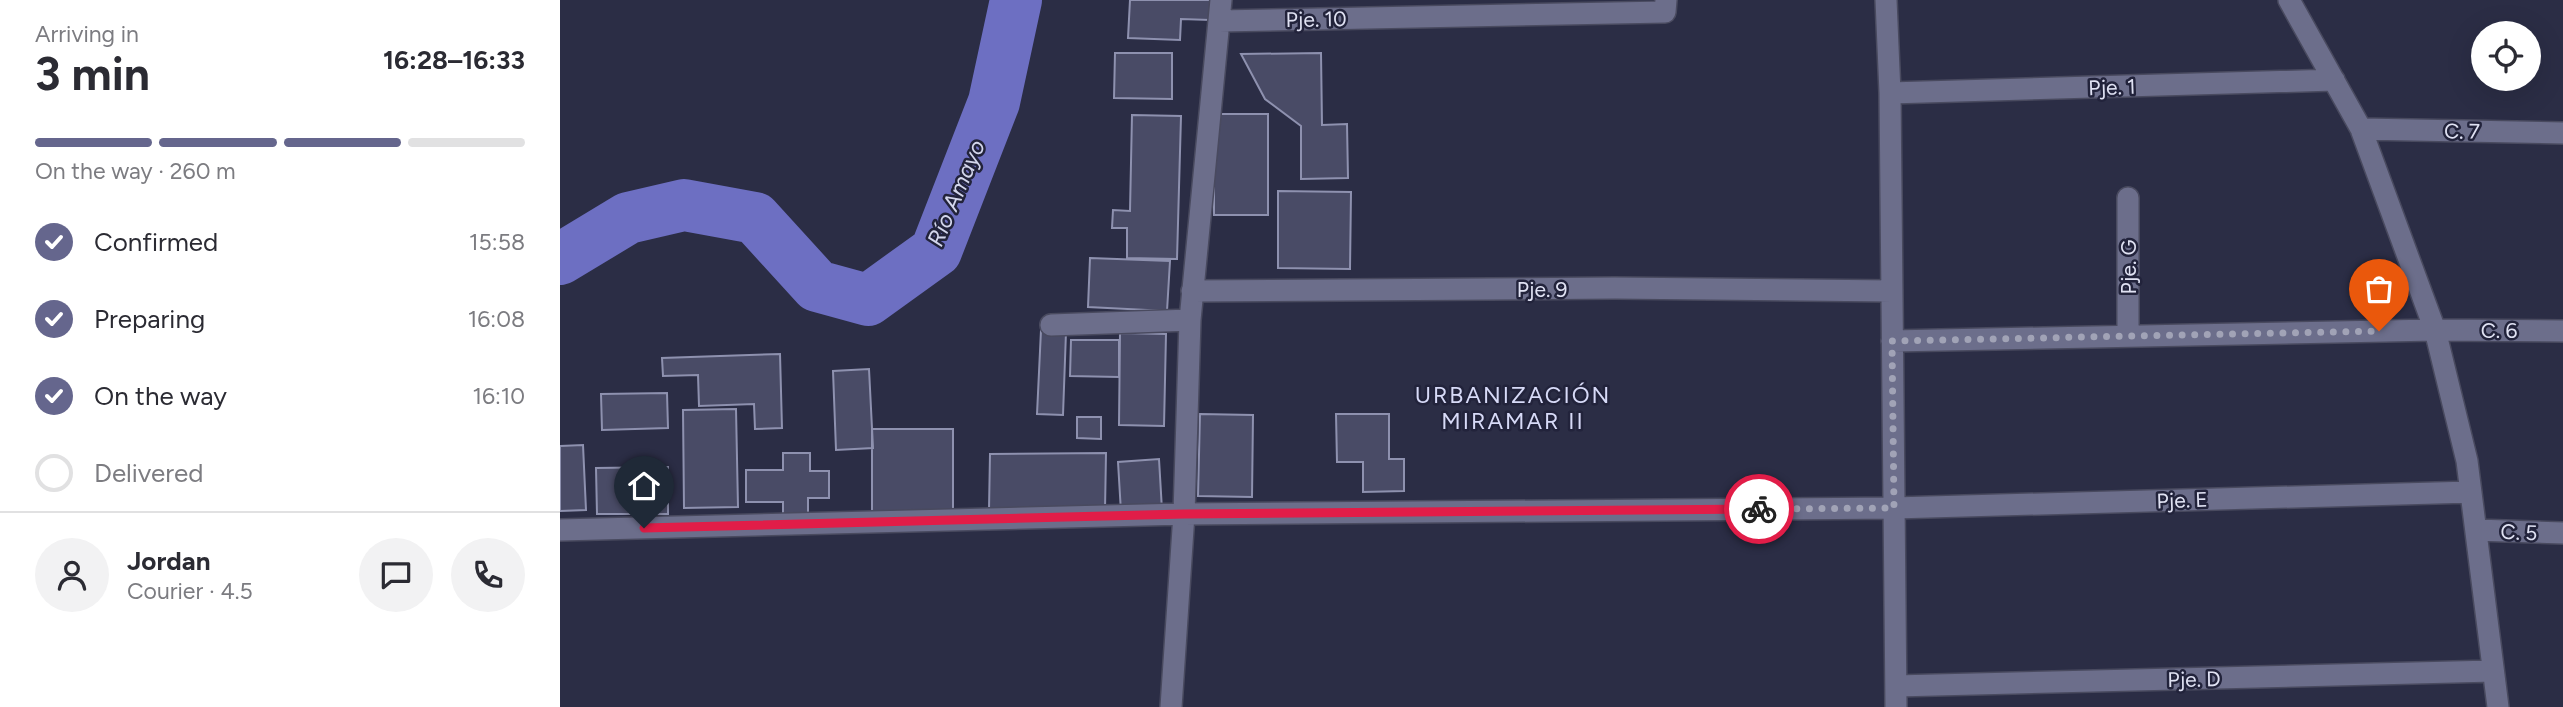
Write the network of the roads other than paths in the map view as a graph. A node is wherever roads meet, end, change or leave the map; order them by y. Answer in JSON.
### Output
{"nodes":[{"id":1,"x":1886,"y":0,"type":"edge"},
{"id":2,"x":2288,"y":0,"type":"edge"},
{"id":3,"x":1665,"y":6,"type":"edge"},
{"id":4,"x":1529,"y":8,"type":"edge"},
{"id":5,"x":1220,"y":10,"type":"edge"},
{"id":6,"x":2334,"y":80,"type":"junction"},
{"id":7,"x":1890,"y":93,"type":"junction"},
{"id":8,"x":2361,"y":129,"type":"junction"},
{"id":9,"x":2563,"y":133,"type":"edge"},
{"id":10,"x":2128,"y":198,"type":"dead end"},
{"id":11,"x":1192,"y":291,"type":"junction"},
{"id":12,"x":1892,"y":291,"type":"junction"},
{"id":13,"x":1190,"y":320,"type":"junction"},
{"id":14,"x":1051,"y":325,"type":"dead end"},
{"id":15,"x":2435,"y":330,"type":"junction"},
{"id":16,"x":2563,"y":331,"type":"edge"},
{"id":17,"x":2129,"y":336,"type":"junction"},
{"id":18,"x":1892,"y":341,"type":"junction"},
{"id":19,"x":2471,"y":492,"type":"junction"},
{"id":20,"x":1894,"y":508,"type":"junction"},
{"id":21,"x":1184,"y":514,"type":"junction"},
{"id":22,"x":560,"y":530,"type":"edge"},
{"id":23,"x":2476,"y":530,"type":"junction"},
{"id":24,"x":2563,"y":533,"type":"edge"},
{"id":25,"x":2493,"y":671,"type":"junction"},
{"id":26,"x":1896,"y":697,"type":"edge"},
{"id":27,"x":1171,"y":707,"type":"edge"},
{"id":28,"x":2498,"y":707,"type":"edge"}],
"edges":[{"from":1,"to":7,"type":"street"},
{"from":2,"to":6,"type":"street"},
{"from":3,"to":4,"type":"street","name":"Pje. 10"},
{"from":4,"to":5,"type":"street","name":"Pje. 10"},
{"from":5,"to":11,"type":"street"},
{"from":6,"to":7,"type":"street","name":"Pje. 1"},
{"from":6,"to":8,"type":"street"},
{"from":7,"to":12,"type":"street"},
{"from":8,"to":9,"type":"street","name":"C. 7"},
{"from":8,"to":15,"type":"street"},
{"from":10,"to":17,"type":"street","name":"Pje. G"},
{"from":11,"to":12,"type":"street","name":"Pje. 9"},
{"from":11,"to":13,"type":"street"},
{"from":12,"to":18,"type":"street"},
{"from":13,"to":14,"type":"street"},
{"from":13,"to":21,"type":"street"},
{"from":15,"to":16,"type":"street","name":"C. 6"},
{"from":15,"to":17,"type":"street","name":"C. 6"},
{"from":15,"to":19,"type":"street"},
{"from":17,"to":18,"type":"street","name":"C. 6"},
{"from":18,"to":20,"type":"street"},
{"from":19,"to":20,"type":"street","name":"Pje. E"},
{"from":19,"to":23,"type":"street"},
{"from":20,"to":21,"type":"street","name":"Pje. E"},
{"from":20,"to":26,"type":"street"},
{"from":21,"to":22,"type":"street","name":"Pje. E"},
{"from":21,"to":27,"type":"street"},
{"from":23,"to":24,"type":"street","name":"C. 5"},
{"from":23,"to":25,"type":"street"},
{"from":25,"to":26,"type":"street","name":"Pje. D"},
{"from":25,"to":28,"type":"street"}]}
